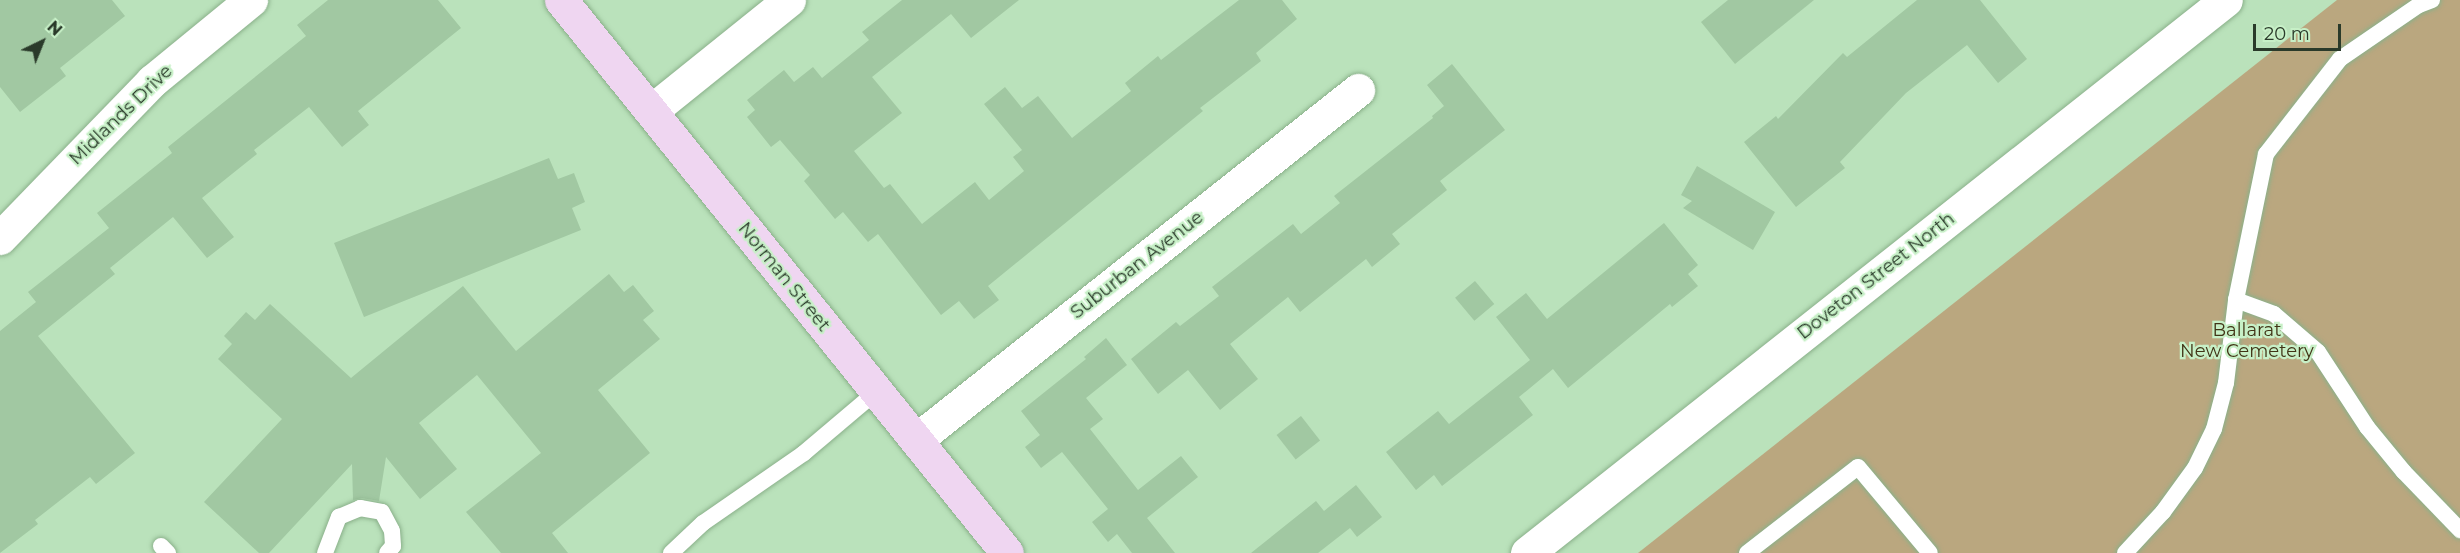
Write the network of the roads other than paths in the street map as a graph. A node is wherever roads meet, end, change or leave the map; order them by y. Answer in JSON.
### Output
{"nodes":[{"id":1,"x":251,"y":0,"type":"edge"},
{"id":2,"x":561,"y":0,"type":"edge"},
{"id":3,"x":789,"y":0,"type":"edge"},
{"id":4,"x":2226,"y":0,"type":"edge"},
{"id":5,"x":2432,"y":0,"type":"edge"},
{"id":6,"x":1358,"y":90,"type":"dead end"},
{"id":7,"x":651,"y":111,"type":"junction"},
{"id":8,"x":0,"y":238,"type":"edge"},
{"id":9,"x":2236,"y":300,"type":"junction"},
{"id":10,"x":876,"y":392,"type":"junction"},
{"id":11,"x":916,"y":440,"type":"junction"},
{"id":12,"x":2460,"y":530,"type":"edge"},
{"id":13,"x":1000,"y":551,"type":"edge"},
{"id":14,"x":325,"y":553,"type":"edge"},
{"id":15,"x":387,"y":553,"type":"edge"},
{"id":16,"x":671,"y":553,"type":"edge"},
{"id":17,"x":1527,"y":553,"type":"edge"},
{"id":18,"x":1748,"y":553,"type":"edge"},
{"id":19,"x":1930,"y":553,"type":"edge"},
{"id":20,"x":2125,"y":553,"type":"edge"}],
"edges":[{"from":1,"to":8,"type":"street","name":"Midlands Drive"},
{"from":2,"to":7,"type":"main road","name":"Norman Street"},
{"from":3,"to":7,"type":"street"},
{"from":4,"to":17,"type":"street","name":"Doveton Street North"},
{"from":5,"to":9,"type":"lane"},
{"from":6,"to":11,"type":"street","name":"Suburban Avenue"},
{"from":7,"to":10,"type":"main road","name":"Norman Street"},
{"from":9,"to":12,"type":"lane"},
{"from":9,"to":20,"type":"lane"},
{"from":10,"to":11,"type":"main road","name":"Norman Street"},
{"from":10,"to":16,"type":"lane"},
{"from":11,"to":13,"type":"main road","name":"Norman Street"},
{"from":14,"to":15,"type":"lane"},
{"from":18,"to":19,"type":"lane"}]}
